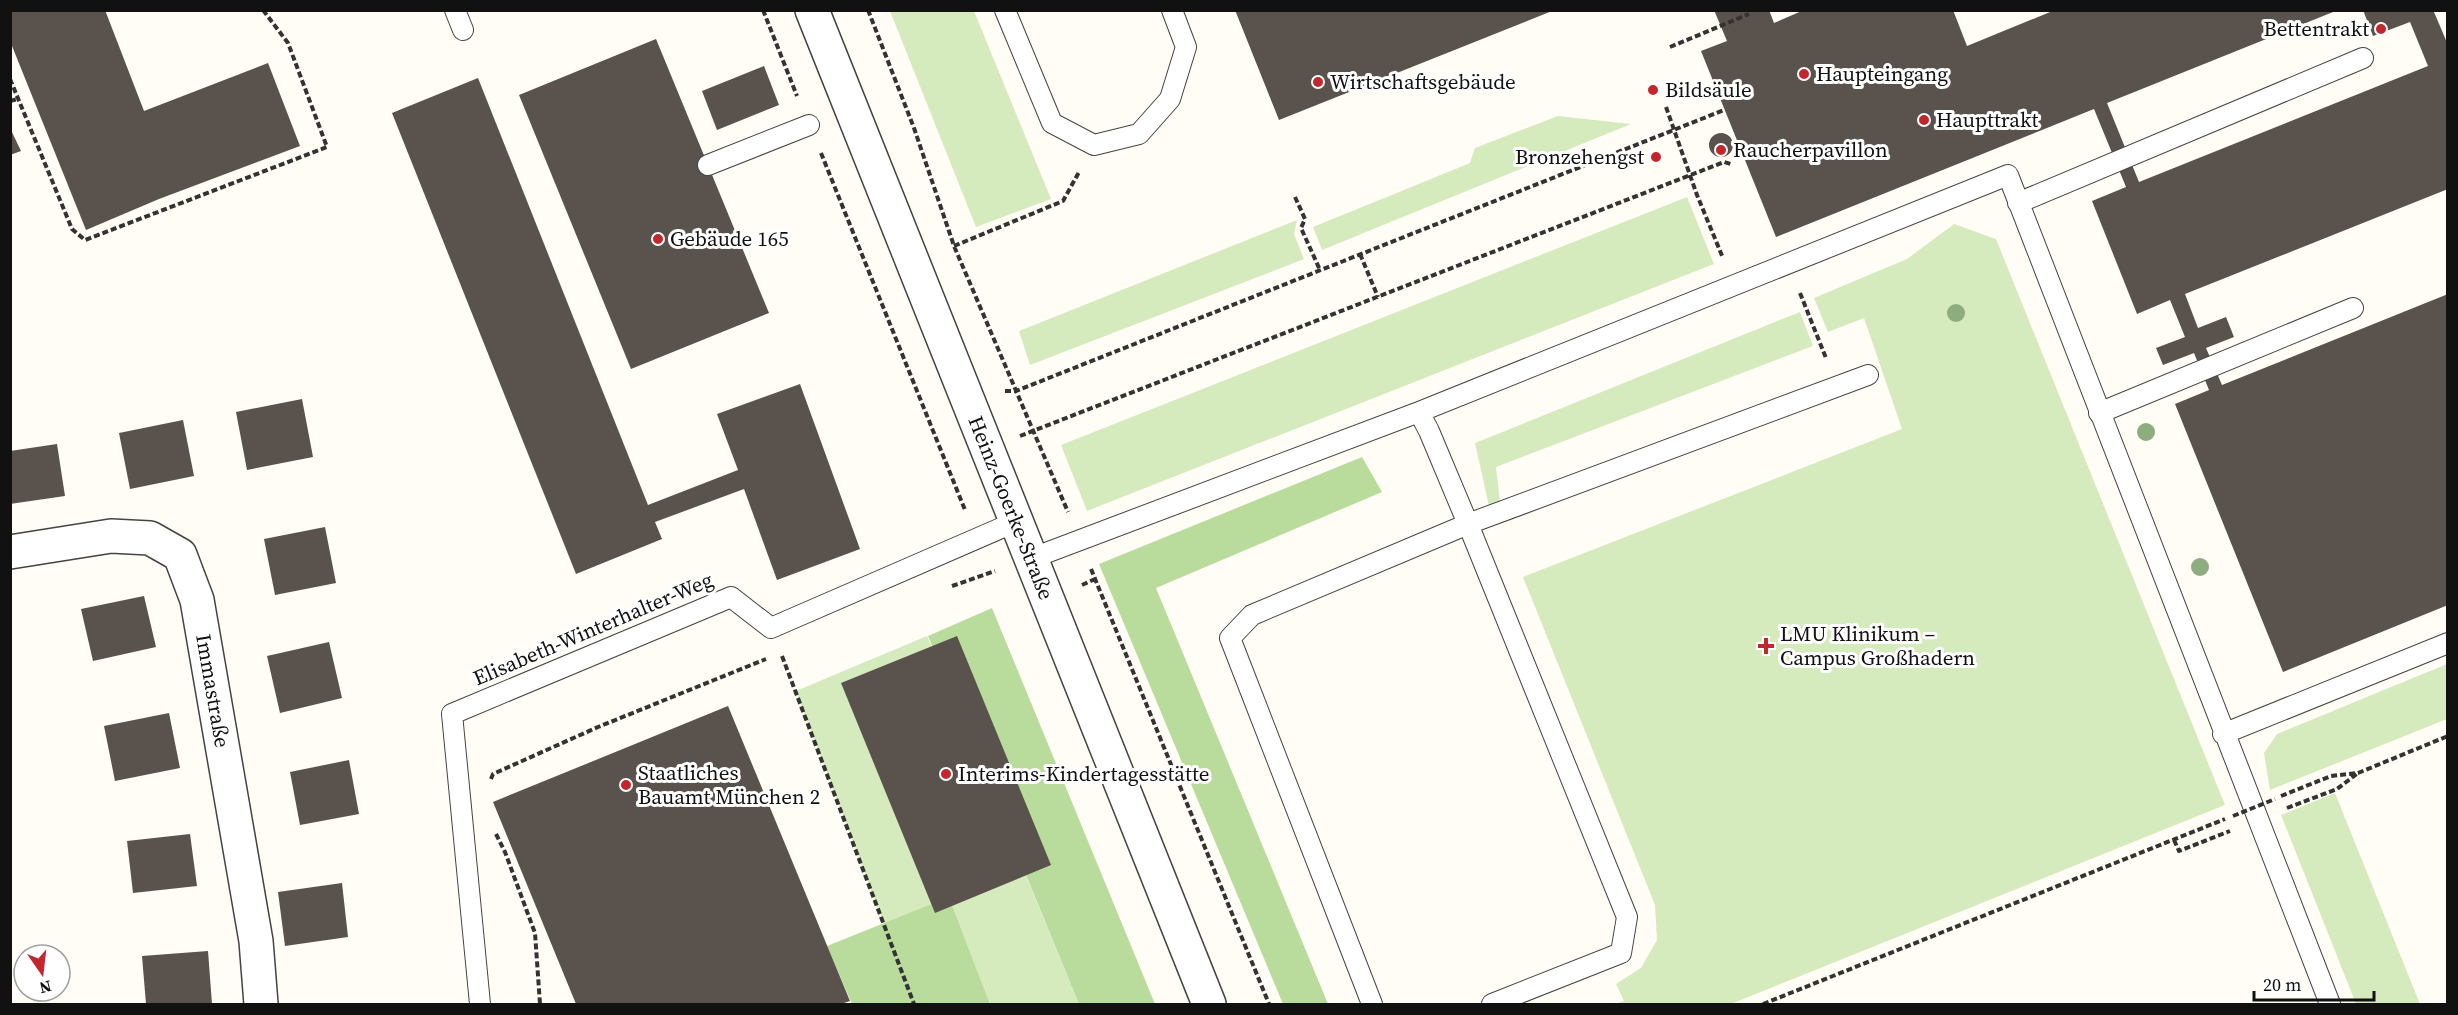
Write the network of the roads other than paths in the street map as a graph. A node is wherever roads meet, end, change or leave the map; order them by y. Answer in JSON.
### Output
{"nodes":[{"id":1,"x":455,"y":10,"type":"edge"},
{"id":2,"x":812,"y":10,"type":"edge"},
{"id":3,"x":1005,"y":10,"type":"edge"},
{"id":4,"x":1172,"y":10,"type":"edge"},
{"id":5,"x":463,"y":30,"type":"dead end"},
{"id":6,"x":2363,"y":58,"type":"dead end"},
{"id":7,"x":809,"y":125,"type":"road end"},
{"id":8,"x":708,"y":165,"type":"dead end"},
{"id":9,"x":2018,"y":203,"type":"junction"},
{"id":10,"x":2353,"y":308,"type":"dead end"},
{"id":11,"x":1868,"y":375,"type":"dead end"},
{"id":12,"x":1419,"y":412,"type":"junction"},
{"id":13,"x":2099,"y":413,"type":"junction"},
{"id":14,"x":1015,"y":522,"type":"junction"},
{"id":15,"x":1468,"y":524,"type":"junction"},
{"id":16,"x":10,"y":552,"type":"edge"},
{"id":17,"x":1030,"y":560,"type":"junction"},
{"id":18,"x":2448,"y":643,"type":"edge"},
{"id":19,"x":2223,"y":734,"type":"junction"},
{"id":20,"x":261,"y":1005,"type":"edge"},
{"id":21,"x":480,"y":1005,"type":"edge"},
{"id":22,"x":1209,"y":1005,"type":"edge"},
{"id":23,"x":1372,"y":1005,"type":"edge"},
{"id":24,"x":1492,"y":1005,"type":"edge"},
{"id":25,"x":2330,"y":1005,"type":"edge"}],
"edges":[{"from":1,"to":5,"type":"lane"},
{"from":2,"to":14,"type":"street","name":"Heinz-Goerke-Straße"},
{"from":3,"to":4,"type":"lane"},
{"from":6,"to":9,"type":"lane"},
{"from":7,"to":8,"type":"lane"},
{"from":9,"to":12,"type":"lane"},
{"from":9,"to":13,"type":"lane"},
{"from":10,"to":13,"type":"lane"},
{"from":11,"to":15,"type":"lane"},
{"from":12,"to":15,"type":"lane"},
{"from":12,"to":17,"type":"lane"},
{"from":13,"to":19,"type":"lane"},
{"from":14,"to":17,"type":"street","name":"Heinz-Goerke-Straße"},
{"from":14,"to":21,"type":"lane","name":"Elisabeth-Winterhalter-Weg"},
{"from":15,"to":23,"type":"lane"},
{"from":15,"to":24,"type":"lane"},
{"from":16,"to":20,"type":"street","name":"Immastraße"},
{"from":17,"to":22,"type":"street","name":"Heinz-Goerke-Straße"},
{"from":18,"to":19,"type":"lane"},
{"from":19,"to":25,"type":"lane"}]}
